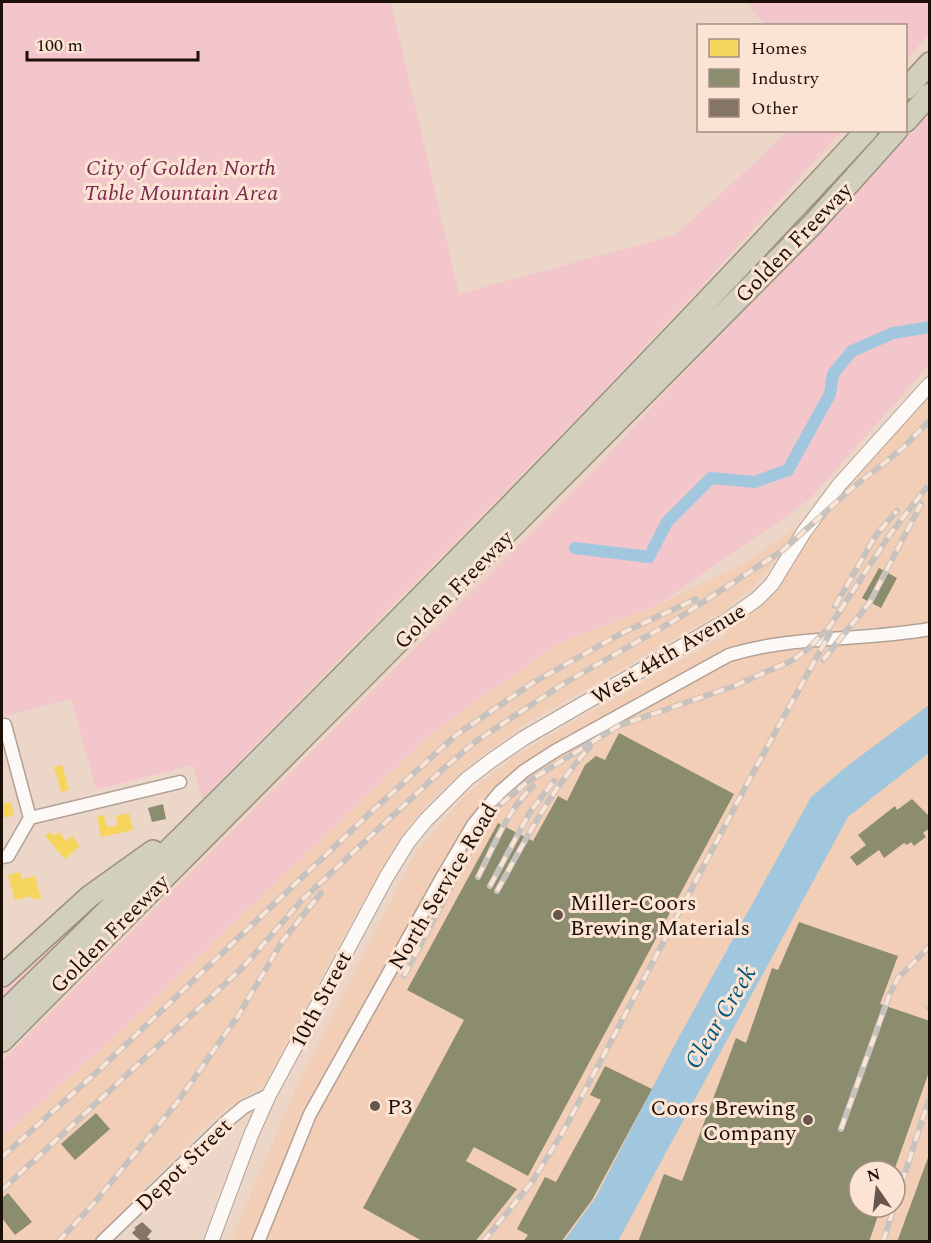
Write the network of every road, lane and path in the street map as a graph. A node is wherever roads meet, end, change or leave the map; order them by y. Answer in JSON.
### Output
{"nodes":[{"id":1,"x":930,"y":63,"type":"edge"},
{"id":2,"x":907,"y":88,"type":"edge"},
{"id":3,"x":930,"y":94,"type":"edge"},
{"id":4,"x":907,"y":120,"type":"edge"},
{"id":5,"x":865,"y":132,"type":"edge"},
{"id":6,"x":895,"y":132,"type":"edge"},
{"id":7,"x":930,"y":384,"type":"edge"},
{"id":8,"x":930,"y":629,"type":"edge"},
{"id":9,"x":5,"y":725,"type":"dead end"},
{"id":10,"x":467,"y":779,"type":"joint"},
{"id":11,"x":180,"y":782,"type":"dead end"},
{"id":12,"x":212,"y":809,"type":"junction"},
{"id":13,"x":30,"y":818,"type":"junction"},
{"id":14,"x":2,"y":857,"type":"edge"},
{"id":15,"x":2,"y":976,"type":"edge"},
{"id":16,"x":2,"y":1014,"type":"edge"},
{"id":17,"x":2,"y":1041,"type":"edge"},
{"id":18,"x":269,"y":1095,"type":"junction"},
{"id":19,"x":102,"y":1242,"type":"edge"},
{"id":20,"x":211,"y":1242,"type":"edge"},
{"id":21,"x":258,"y":1242,"type":"edge"}],
"edges":[{"from":1,"to":2,"type":"highway"},
{"from":3,"to":4,"type":"highway"},
{"from":5,"to":12,"type":"highway","name":"Golden Freeway"},
{"from":6,"to":17,"type":"highway","name":"Golden Freeway"},
{"from":7,"to":10,"type":"street","name":"West 44th Avenue"},
{"from":8,"to":21,"type":"street","name":"North Service Road"},
{"from":9,"to":13,"type":"street"},
{"from":10,"to":18,"type":"street","name":"10th Street"},
{"from":11,"to":13,"type":"street"},
{"from":12,"to":15,"type":"highway"},
{"from":12,"to":16,"type":"highway","name":"Golden Freeway"},
{"from":13,"to":14,"type":"street"},
{"from":18,"to":19,"type":"street","name":"Depot Street"},
{"from":18,"to":20,"type":"street","name":"10th Street"}]}
